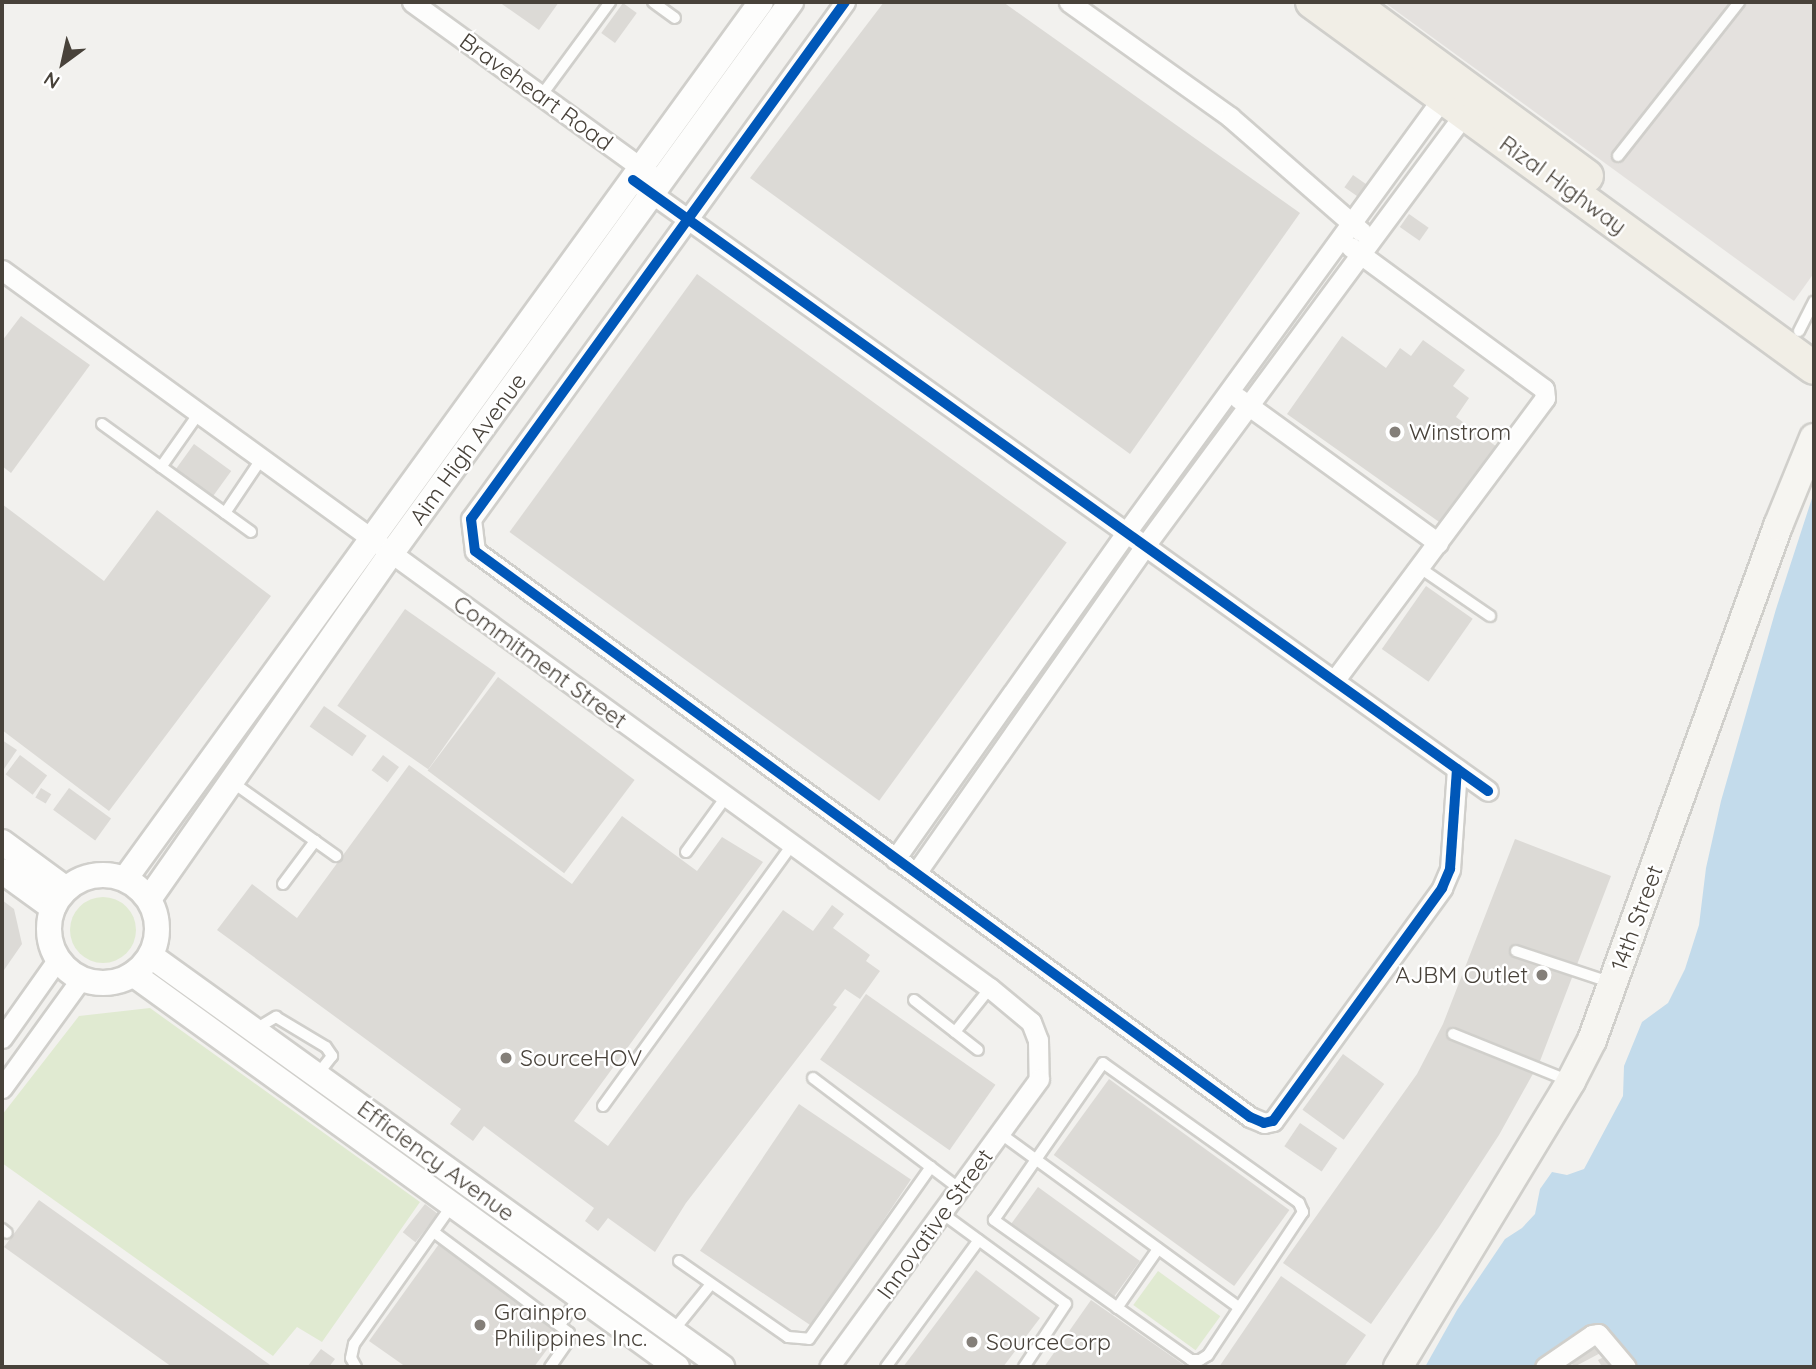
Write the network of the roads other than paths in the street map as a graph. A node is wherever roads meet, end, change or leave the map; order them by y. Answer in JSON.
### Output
{"nodes":[{"id":1,"x":412,"y":2,"type":"edge"},
{"id":2,"x":610,"y":2,"type":"edge"},
{"id":3,"x":653,"y":2,"type":"edge"},
{"id":4,"x":761,"y":2,"type":"edge"},
{"id":5,"x":791,"y":2,"type":"edge"},
{"id":6,"x":845,"y":2,"type":"edge"},
{"id":7,"x":1069,"y":2,"type":"edge"},
{"id":8,"x":1312,"y":2,"type":"edge"},
{"id":9,"x":1350,"y":2,"type":"edge"},
{"id":10,"x":1739,"y":2,"type":"edge"},
{"id":11,"x":675,"y":18,"type":"dead end"},
{"id":12,"x":541,"y":96,"type":"junction"},
{"id":13,"x":1461,"y":97,"type":"junction"},
{"id":14,"x":1618,"y":156,"type":"dead end"},
{"id":15,"x":1397,"y":160,"type":"junction"},
{"id":16,"x":1419,"y":176,"type":"junction"},
{"id":17,"x":647,"y":181,"type":"junction"},
{"id":18,"x":687,"y":219,"type":"junction"},
{"id":19,"x":1346,"y":232,"type":"junction"},
{"id":20,"x":1366,"y":246,"type":"junction"},
{"id":21,"x":2,"y":270,"type":"edge"},
{"id":22,"x":1814,"y":302,"type":"edge"},
{"id":23,"x":1807,"y":336,"type":"edge"},
{"id":24,"x":1814,"y":368,"type":"edge"},
{"id":25,"x":1229,"y":391,"type":"junction"},
{"id":26,"x":1247,"y":404,"type":"junction"},
{"id":27,"x":200,"y":412,"type":"junction"},
{"id":28,"x":102,"y":424,"type":"dead end"},
{"id":29,"x":1814,"y":438,"type":"edge"},
{"id":30,"x":262,"y":458,"type":"junction"},
{"id":31,"x":162,"y":467,"type":"junction"},
{"id":32,"x":225,"y":513,"type":"junction"},
{"id":33,"x":251,"y":532,"type":"dead end"},
{"id":34,"x":1125,"y":534,"type":"junction"},
{"id":35,"x":371,"y":538,"type":"junction"},
{"id":36,"x":1438,"y":544,"type":"junction"},
{"id":37,"x":1144,"y":547,"type":"junction"},
{"id":38,"x":391,"y":554,"type":"junction"},
{"id":39,"x":1420,"y":568,"type":"junction"},
{"id":40,"x":1490,"y":616,"type":"dead end"},
{"id":41,"x":1334,"y":681,"type":"junction"},
{"id":42,"x":1457,"y":769,"type":"junction"},
{"id":43,"x":232,"y":782,"type":"junction"},
{"id":44,"x":1488,"y":791,"type":"dead end"},
{"id":45,"x":726,"y":797,"type":"junction"},
{"id":46,"x":315,"y":841,"type":"junction"},
{"id":47,"x":2,"y":842,"type":"edge"},
{"id":48,"x":793,"y":845,"type":"junction"},
{"id":49,"x":686,"y":852,"type":"dead end"},
{"id":50,"x":337,"y":856,"type":"dead end"},
{"id":51,"x":895,"y":859,"type":"junction"},
{"id":52,"x":2,"y":871,"type":"edge"},
{"id":53,"x":916,"y":873,"type":"junction"},
{"id":54,"x":125,"y":879,"type":"junction"},
{"id":55,"x":283,"y":884,"type":"dead end"},
{"id":56,"x":59,"y":898,"type":"junction"},
{"id":57,"x":149,"y":899,"type":"junction"},
{"id":58,"x":1516,"y":951,"type":"dead end"},
{"id":59,"x":151,"y":956,"type":"junction"},
{"id":60,"x":58,"y":959,"type":"junction"},
{"id":61,"x":134,"y":974,"type":"junction"},
{"id":62,"x":81,"y":979,"type":"junction"},
{"id":63,"x":1613,"y":984,"type":"junction"},
{"id":64,"x":990,"y":989,"type":"junction"},
{"id":65,"x":914,"y":1000,"type":"dead end"},
{"id":66,"x":955,"y":1032,"type":"junction"},
{"id":67,"x":1453,"y":1034,"type":"dead end"},
{"id":68,"x":2,"y":1038,"type":"edge"},
{"id":69,"x":978,"y":1050,"type":"dead end"},
{"id":70,"x":813,"y":1078,"type":"dead end"},
{"id":71,"x":1039,"y":1079,"type":"joint"},
{"id":72,"x":1571,"y":1081,"type":"junction"},
{"id":73,"x":2,"y":1088,"type":"edge"},
{"id":74,"x":603,"y":1106,"type":"dead end"},
{"id":75,"x":1001,"y":1134,"type":"junction"},
{"id":76,"x":1036,"y":1159,"type":"junction"},
{"id":77,"x":931,"y":1167,"type":"junction"},
{"id":78,"x":961,"y":1190,"type":"junction"},
{"id":79,"x":452,"y":1205,"type":"junction"},
{"id":80,"x":943,"y":1214,"type":"junction"},
{"id":81,"x":435,"y":1233,"type":"junction"},
{"id":82,"x":979,"y":1240,"type":"junction"},
{"id":83,"x":1158,"y":1249,"type":"junction"},
{"id":84,"x":678,"y":1261,"type":"dead end"},
{"id":85,"x":594,"y":1275,"type":"junction"},
{"id":86,"x":712,"y":1283,"type":"junction"},
{"id":87,"x":579,"y":1297,"type":"junction"},
{"id":88,"x":1238,"y":1307,"type":"junction"},
{"id":89,"x":1116,"y":1308,"type":"junction"},
{"id":90,"x":560,"y":1325,"type":"junction"},
{"id":91,"x":672,"y":1332,"type":"junction"},
{"id":92,"x":356,"y":1367,"type":"edge"},
{"id":93,"x":550,"y":1367,"type":"edge"},
{"id":94,"x":677,"y":1367,"type":"edge"},
{"id":95,"x":722,"y":1367,"type":"edge"},
{"id":96,"x":829,"y":1367,"type":"edge"},
{"id":97,"x":886,"y":1367,"type":"edge"},
{"id":98,"x":1024,"y":1367,"type":"edge"},
{"id":99,"x":1398,"y":1367,"type":"edge"},
{"id":100,"x":1545,"y":1367,"type":"edge"},
{"id":101,"x":1626,"y":1367,"type":"edge"}],
"edges":[{"from":1,"to":12,"type":"street","name":"Braveheart Road"},
{"from":2,"to":12,"type":"lane"},
{"from":3,"to":11,"type":"lane"},
{"from":4,"to":17,"type":"street","name":"Aim High Avenue"},
{"from":5,"to":17,"type":"street","name":"Aim High Avenue"},
{"from":6,"to":18,"type":"street"},
{"from":7,"to":19,"type":"street"},
{"from":8,"to":13,"type":"main road","name":"Rizal Highway"},
{"from":9,"to":13,"type":"main road","name":"Rizal Highway"},
{"from":10,"to":14,"type":"lane"},
{"from":12,"to":17,"type":"street","name":"Braveheart Road"},
{"from":13,"to":15,"type":"street"},
{"from":13,"to":16,"type":"street"},
{"from":13,"to":23,"type":"main road","name":"Rizal Highway"},
{"from":13,"to":24,"type":"main road","name":"Rizal Highway"},
{"from":15,"to":16,"type":"street"},
{"from":15,"to":19,"type":"street"},
{"from":16,"to":20,"type":"street"},
{"from":17,"to":18,"type":"street","name":"Braveheart Road"},
{"from":17,"to":35,"type":"street","name":"Aim High Avenue"},
{"from":17,"to":38,"type":"street","name":"Aim High Avenue"},
{"from":18,"to":34,"type":"street","name":"Braveheart Road"},
{"from":18,"to":51,"type":"street"},
{"from":19,"to":20,"type":"street"},
{"from":19,"to":25,"type":"street"},
{"from":20,"to":26,"type":"street"},
{"from":20,"to":36,"type":"street"},
{"from":21,"to":27,"type":"street","name":"Commitment Street"},
{"from":22,"to":23,"type":"lane"},
{"from":25,"to":26,"type":"street"},
{"from":25,"to":34,"type":"street"},
{"from":26,"to":36,"type":"street"},
{"from":26,"to":37,"type":"street"},
{"from":27,"to":30,"type":"street","name":"Commitment Street"},
{"from":27,"to":31,"type":"lane"},
{"from":28,"to":31,"type":"lane"},
{"from":29,"to":63,"type":"main road","name":"14th Street"},
{"from":30,"to":32,"type":"lane"},
{"from":30,"to":35,"type":"street","name":"Commitment Street"},
{"from":31,"to":32,"type":"lane"},
{"from":32,"to":33,"type":"lane"},
{"from":34,"to":37,"type":"street","name":"Braveheart Road"},
{"from":34,"to":51,"type":"street"},
{"from":35,"to":38,"type":"street","name":"Commitment Street"},
{"from":35,"to":54,"type":"street","name":"Aim High Avenue"},
{"from":36,"to":39,"type":"street"},
{"from":37,"to":41,"type":"street","name":"Braveheart Road"},
{"from":37,"to":53,"type":"street"},
{"from":38,"to":43,"type":"street","name":"Aim High Avenue"},
{"from":38,"to":45,"type":"street","name":"Commitment Street"},
{"from":39,"to":40,"type":"lane"},
{"from":39,"to":41,"type":"street"},
{"from":41,"to":42,"type":"street","name":"Braveheart Road"},
{"from":42,"to":44,"type":"street","name":"Braveheart Road"},
{"from":42,"to":53,"type":"street"},
{"from":43,"to":46,"type":"lane"},
{"from":43,"to":57,"type":"street","name":"Aim High Avenue"},
{"from":45,"to":48,"type":"street","name":"Commitment Street"},
{"from":45,"to":49,"type":"lane"},
{"from":46,"to":50,"type":"lane"},
{"from":46,"to":55,"type":"lane"},
{"from":47,"to":56,"type":"street"},
{"from":48,"to":64,"type":"street","name":"Commitment Street"},
{"from":48,"to":74,"type":"lane"},
{"from":51,"to":53,"type":"street"},
{"from":52,"to":56,"type":"street"},
{"from":54,"to":56,"type":"street"},
{"from":54,"to":57,"type":"street"},
{"from":56,"to":60,"type":"street"},
{"from":57,"to":59,"type":"street"},
{"from":58,"to":63,"type":"lane"},
{"from":59,"to":61,"type":"street"},
{"from":59,"to":85,"type":"street","name":"Efficiency Avenue"},
{"from":60,"to":62,"type":"street"},
{"from":60,"to":68,"type":"street"},
{"from":61,"to":62,"type":"street"},
{"from":61,"to":79,"type":"street","name":"Efficiency Avenue"},
{"from":62,"to":73,"type":"street"},
{"from":63,"to":72,"type":"main road","name":"14th Street"},
{"from":64,"to":66,"type":"lane"},
{"from":64,"to":71,"type":"street","name":"Commitment Street"},
{"from":65,"to":66,"type":"lane"},
{"from":66,"to":69,"type":"lane"},
{"from":67,"to":72,"type":"lane"},
{"from":70,"to":77,"type":"lane"},
{"from":71,"to":75,"type":"street","name":"Innovative Street"},
{"from":72,"to":99,"type":"main road","name":"14th Street"},
{"from":75,"to":76,"type":"lane"},
{"from":75,"to":78,"type":"street","name":"Innovative Street"},
{"from":76,"to":83,"type":"lane"},
{"from":76,"to":88,"type":"lane"},
{"from":76,"to":89,"type":"lane"},
{"from":77,"to":78,"type":"lane"},
{"from":77,"to":86,"type":"lane"},
{"from":78,"to":80,"type":"street","name":"Innovative Street"},
{"from":79,"to":81,"type":"lane"},
{"from":79,"to":87,"type":"street","name":"Efficiency Avenue"},
{"from":80,"to":82,"type":"lane"},
{"from":80,"to":96,"type":"street","name":"Innovative Street"},
{"from":81,"to":90,"type":"lane"},
{"from":81,"to":92,"type":"lane"},
{"from":82,"to":97,"type":"lane"},
{"from":82,"to":98,"type":"lane"},
{"from":83,"to":88,"type":"lane"},
{"from":83,"to":89,"type":"lane"},
{"from":84,"to":86,"type":"lane"},
{"from":85,"to":87,"type":"lane"},
{"from":85,"to":91,"type":"street","name":"Efficiency Avenue"},
{"from":86,"to":91,"type":"lane"},
{"from":87,"to":90,"type":"lane"},
{"from":87,"to":94,"type":"street","name":"Efficiency Avenue"},
{"from":88,"to":89,"type":"lane"},
{"from":90,"to":93,"type":"lane"},
{"from":91,"to":95,"type":"street","name":"Efficiency Avenue"},
{"from":100,"to":101,"type":"street"}]}
